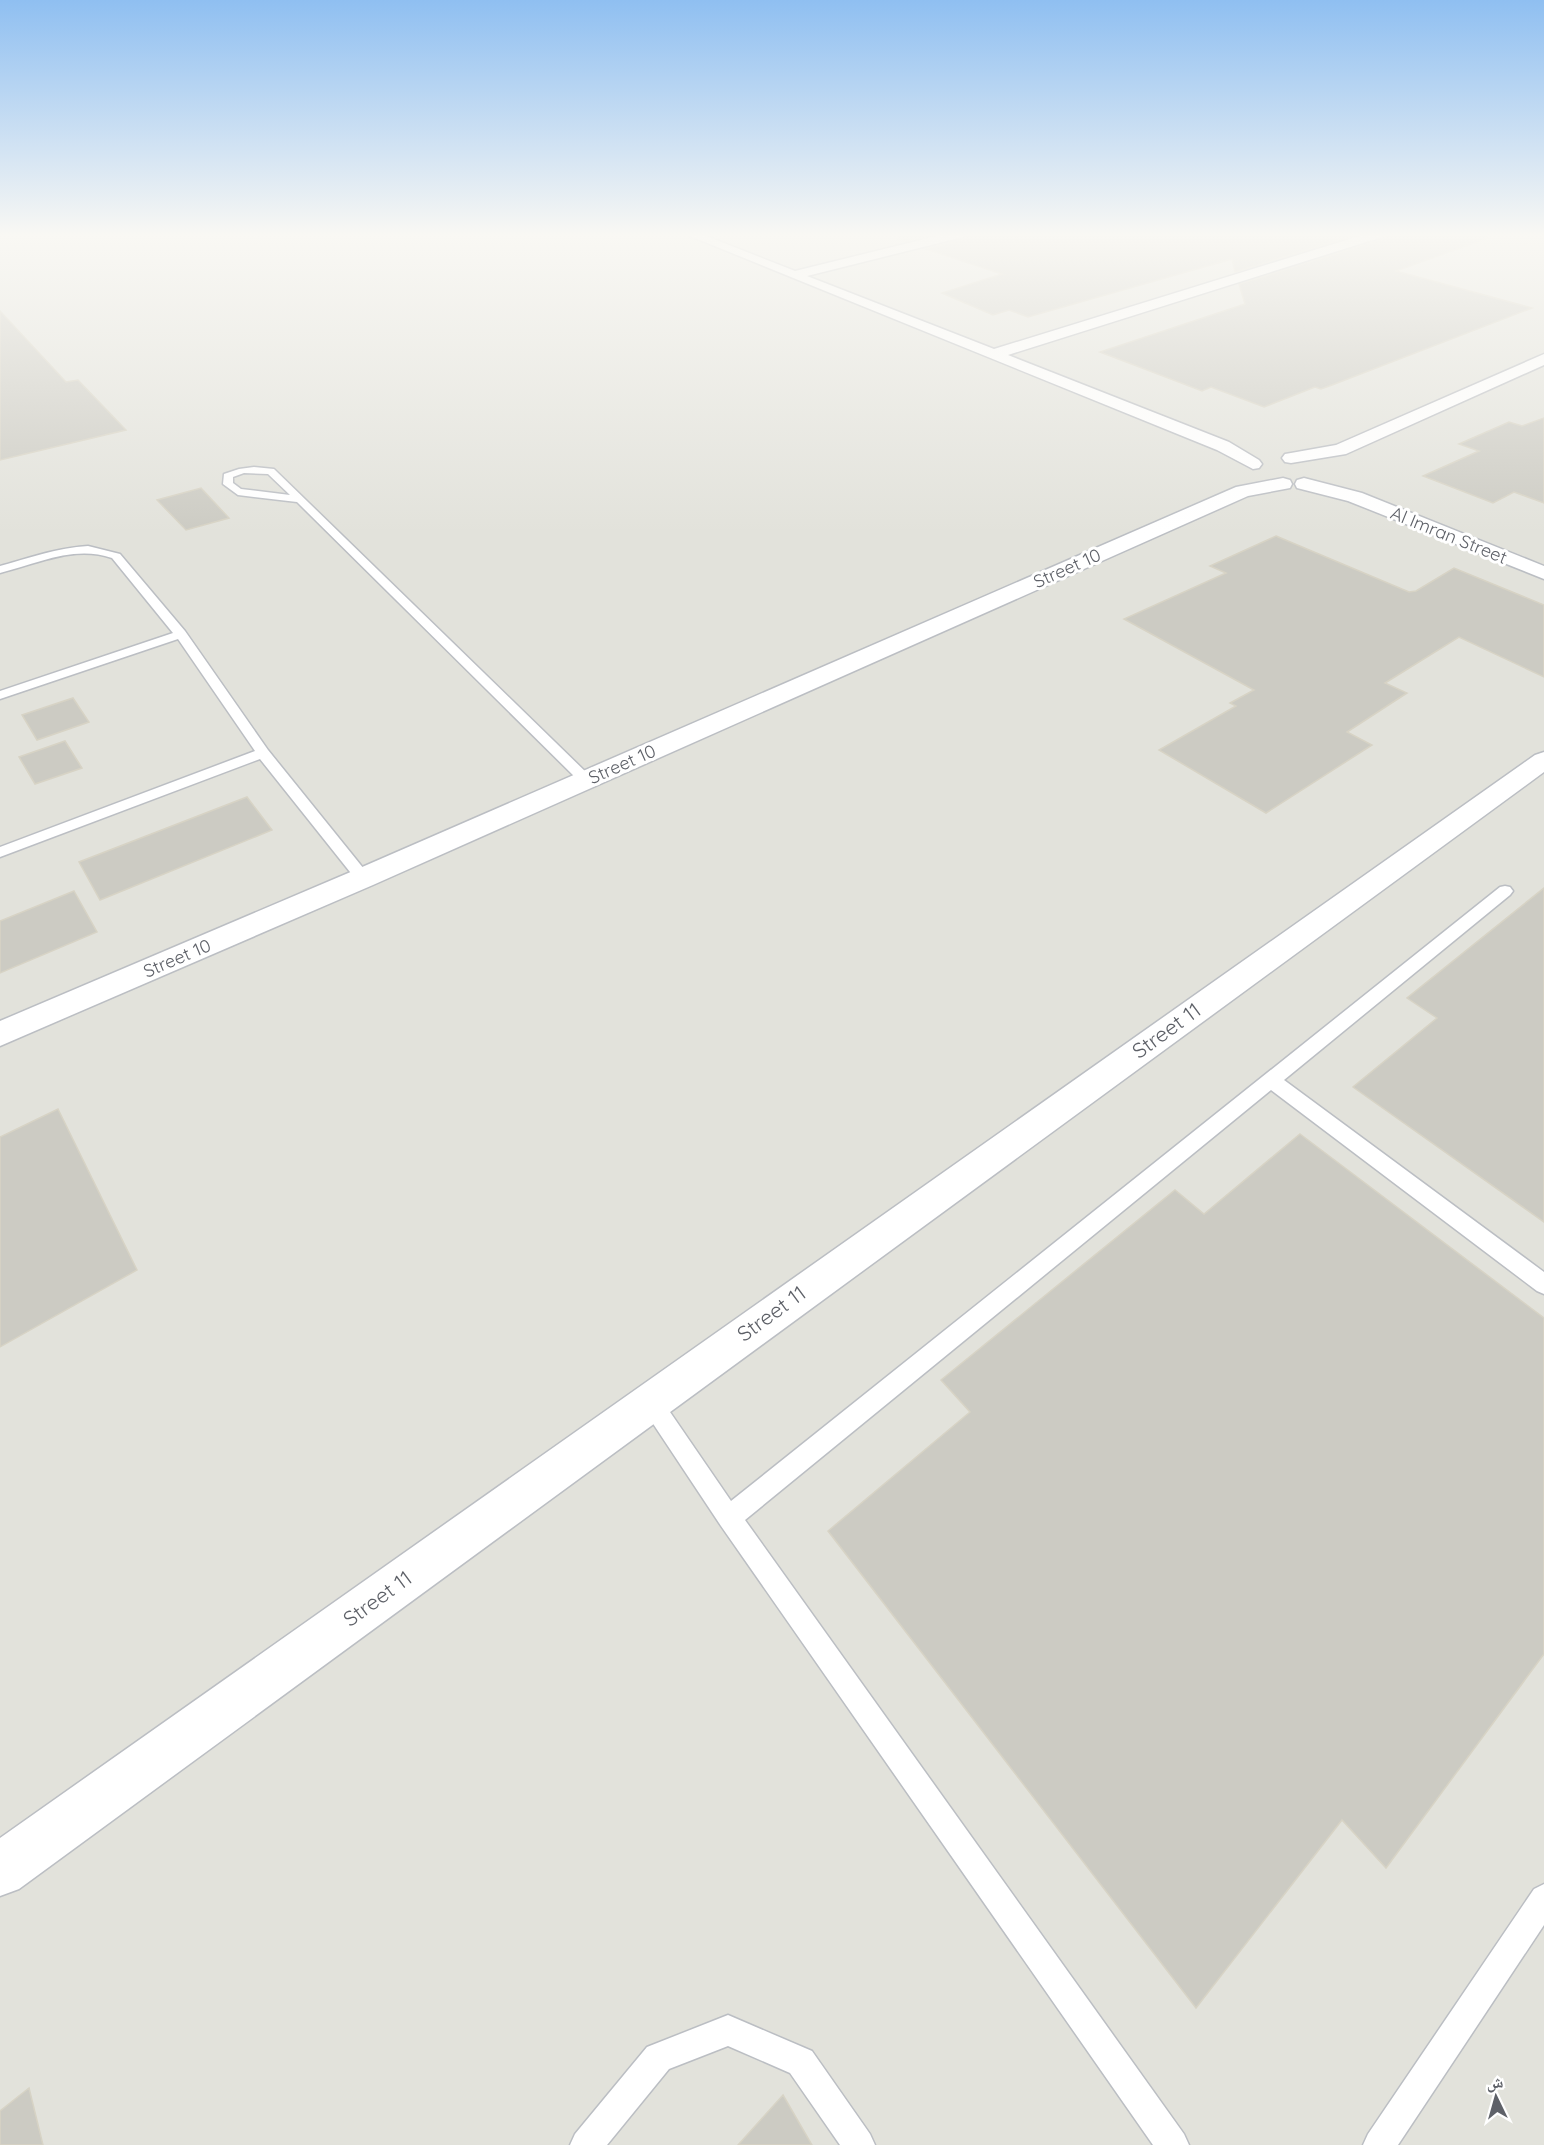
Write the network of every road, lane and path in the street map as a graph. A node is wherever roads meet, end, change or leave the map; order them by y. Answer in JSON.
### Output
{"nodes":[{"id":1,"x":940,"y":334,"type":"edge"},
{"id":2,"x":1059,"y":334,"type":"edge"},
{"id":3,"x":992,"y":355,"type":"junction"},
{"id":4,"x":1544,"y":359,"type":"edge"},
{"id":5,"x":1223,"y":446,"type":"junction"},
{"id":6,"x":1340,"y":450,"type":"junction"},
{"id":7,"x":1282,"y":457,"type":"junction"},
{"id":8,"x":1319,"y":472,"type":"junction"},
{"id":9,"x":1250,"y":476,"type":"junction"},
{"id":10,"x":1304,"y":484,"type":"junction"},
{"id":11,"x":1355,"y":497,"type":"junction"},
{"id":12,"x":298,"y":499,"type":"junction"},
{"id":13,"x":0,"y":570,"type":"edge"},
{"id":14,"x":1544,"y":573,"type":"edge"},
{"id":15,"x":181,"y":634,"type":"junction"},
{"id":16,"x":0,"y":695,"type":"edge"},
{"id":17,"x":262,"y":753,"type":"junction"},
{"id":18,"x":1539,"y":769,"type":"edge"},
{"id":19,"x":586,"y":780,"type":"junction"},
{"id":20,"x":0,"y":852,"type":"edge"},
{"id":21,"x":363,"y":878,"type":"junction"},
{"id":22,"x":1505,"y":891,"type":"dead end"},
{"id":23,"x":0,"y":1034,"type":"edge"},
{"id":24,"x":1272,"y":1081,"type":"junction"},
{"id":25,"x":1544,"y":1284,"type":"edge"},
{"id":26,"x":649,"y":1401,"type":"junction"},
{"id":27,"x":729,"y":1518,"type":"junction"},
{"id":28,"x":0,"y":1870,"type":"edge"},
{"id":29,"x":1544,"y":1899,"type":"edge"},
{"id":30,"x":586,"y":2145,"type":"edge"},
{"id":31,"x":859,"y":2145,"type":"edge"},
{"id":32,"x":1173,"y":2145,"type":"edge"},
{"id":33,"x":1379,"y":2145,"type":"edge"}],
"edges":[{"from":1,"to":3,"type":"street"},
{"from":2,"to":3,"type":"street"},
{"from":3,"to":5,"type":"street"},
{"from":4,"to":6,"type":"street"},
{"from":5,"to":7,"type":"street"},
{"from":5,"to":9,"type":"street"},
{"from":6,"to":7,"type":"street"},
{"from":6,"to":8,"type":"street"},
{"from":7,"to":8,"type":"street","name":"Al Imran Street"},
{"from":7,"to":9,"type":"street"},
{"from":8,"to":10,"type":"street"},
{"from":8,"to":11,"type":"street","name":"Al Imran Street"},
{"from":9,"to":10,"type":"street","name":"Street 10"},
{"from":9,"to":19,"type":"street","name":"Street 10"},
{"from":10,"to":11,"type":"street","name":"Al Imran Street"},
{"from":11,"to":14,"type":"street","name":"Al Imran Street"},
{"from":12,"to":12,"type":"lane"},
{"from":12,"to":19,"type":"lane"},
{"from":13,"to":15,"type":"lane"},
{"from":15,"to":16,"type":"lane"},
{"from":15,"to":17,"type":"lane"},
{"from":17,"to":20,"type":"lane"},
{"from":17,"to":21,"type":"lane"},
{"from":18,"to":26,"type":"street","name":"Street 11"},
{"from":19,"to":21,"type":"street","name":"Street 10"},
{"from":21,"to":23,"type":"street","name":"Street 10"},
{"from":22,"to":24,"type":"lane"},
{"from":24,"to":25,"type":"lane"},
{"from":24,"to":27,"type":"lane"},
{"from":26,"to":27,"type":"lane"},
{"from":26,"to":28,"type":"street","name":"Street 11"},
{"from":27,"to":32,"type":"lane"},
{"from":29,"to":33,"type":"lane"},
{"from":30,"to":31,"type":"lane"}]}
